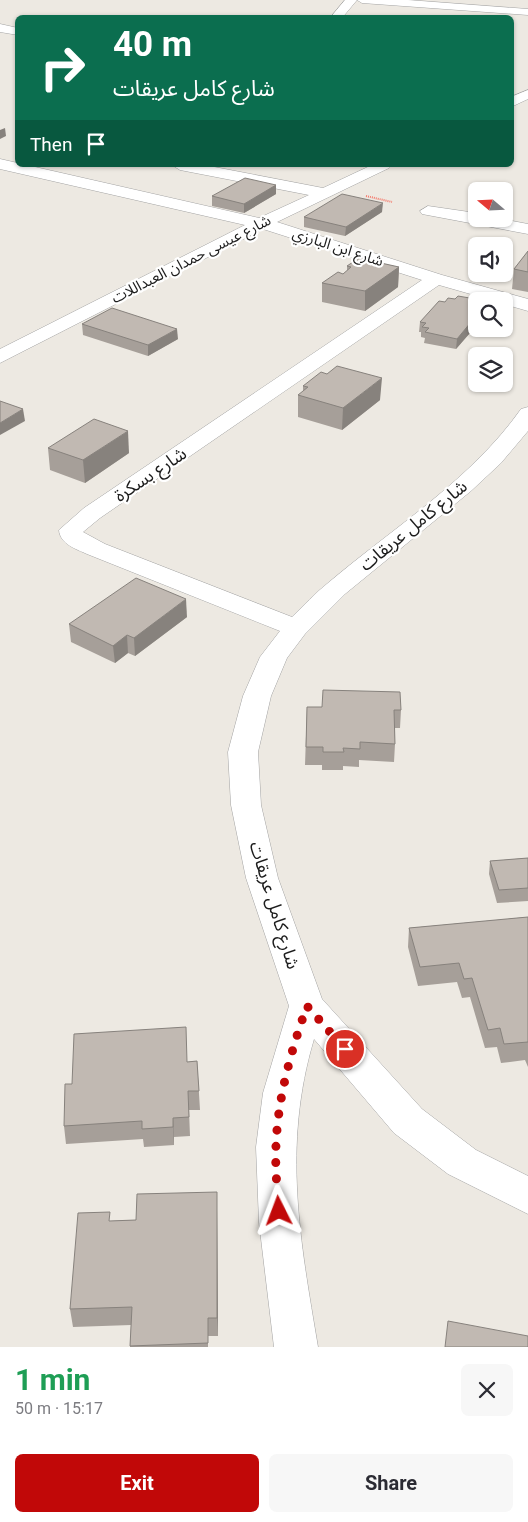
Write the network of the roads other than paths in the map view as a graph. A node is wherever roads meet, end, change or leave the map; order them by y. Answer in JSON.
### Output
{"nodes":[{"id":1,"x":350,"y":0,"type":"edge"},
{"id":2,"x":362,"y":0,"type":"edge"},
{"id":3,"x":528,"y":12,"type":"edge"},
{"id":4,"x":338,"y":15,"type":"edge"},
{"id":5,"x":0,"y":28,"type":"edge"},
{"id":6,"x":15,"y":31,"type":"edge"},
{"id":7,"x":528,"y":94,"type":"edge"},
{"id":8,"x":514,"y":101,"type":"edge"},
{"id":9,"x":0,"y":164,"type":"edge"},
{"id":10,"x":15,"y":166,"type":"edge"},
{"id":11,"x":28,"y":167,"type":"edge"},
{"id":12,"x":190,"y":167,"type":"edge"},
{"id":13,"x":380,"y":167,"type":"edge"},
{"id":14,"x":0,"y":177,"type":"edge"},
{"id":15,"x":325,"y":193,"type":"junction"},
{"id":16,"x":428,"y":211,"type":"dead end"},
{"id":17,"x":468,"y":218,"type":"edge"},
{"id":18,"x":262,"y":223,"type":"junction"},
{"id":19,"x":513,"y":226,"type":"edge"},
{"id":20,"x":528,"y":229,"type":"edge"},
{"id":21,"x":436,"y":279,"type":"junction"},
{"id":22,"x":528,"y":306,"type":"edge"},
{"id":23,"x":0,"y":357,"type":"edge"},
{"id":24,"x":528,"y":413,"type":"edge"},
{"id":25,"x":296,"y":628,"type":"junction"},
{"id":26,"x":307,"y":1006,"type":"junction"},
{"id":27,"x":528,"y":1196,"type":"edge"},
{"id":28,"x":296,"y":1347,"type":"edge"}],
"edges":[{"from":1,"to":4,"type":"street"},
{"from":2,"to":3,"type":"street"},
{"from":5,"to":6,"type":"street"},
{"from":7,"to":8,"type":"street"},
{"from":9,"to":10,"type":"street","name":"شارع ابن البارزي"},
{"from":11,"to":14,"type":"street"},
{"from":11,"to":18,"type":"street","name":"شارع ابن البارزي"},
{"from":12,"to":15,"type":"street"},
{"from":13,"to":15,"type":"street","name":"شارع عيسى حمدان العبداللات"},
{"from":15,"to":18,"type":"street","name":"شارع عيسى حمدان العبداللات"},
{"from":16,"to":17,"type":"street"},
{"from":18,"to":21,"type":"street","name":"شارع ابن البارزي"},
{"from":18,"to":23,"type":"street","name":"شارع عيسى حمدان العبداللات"},
{"from":19,"to":20,"type":"street"},
{"from":21,"to":22,"type":"street","name":"شارع ابن البارزي"},
{"from":21,"to":25,"type":"street","name":"شارع بسكرة"},
{"from":24,"to":25,"type":"street","name":"شارع كامل عريقات"},
{"from":25,"to":26,"type":"street","name":"شارع كامل عريقات"},
{"from":26,"to":27,"type":"street","name":"شارع كامل عريقات"},
{"from":26,"to":28,"type":"street"}]}
